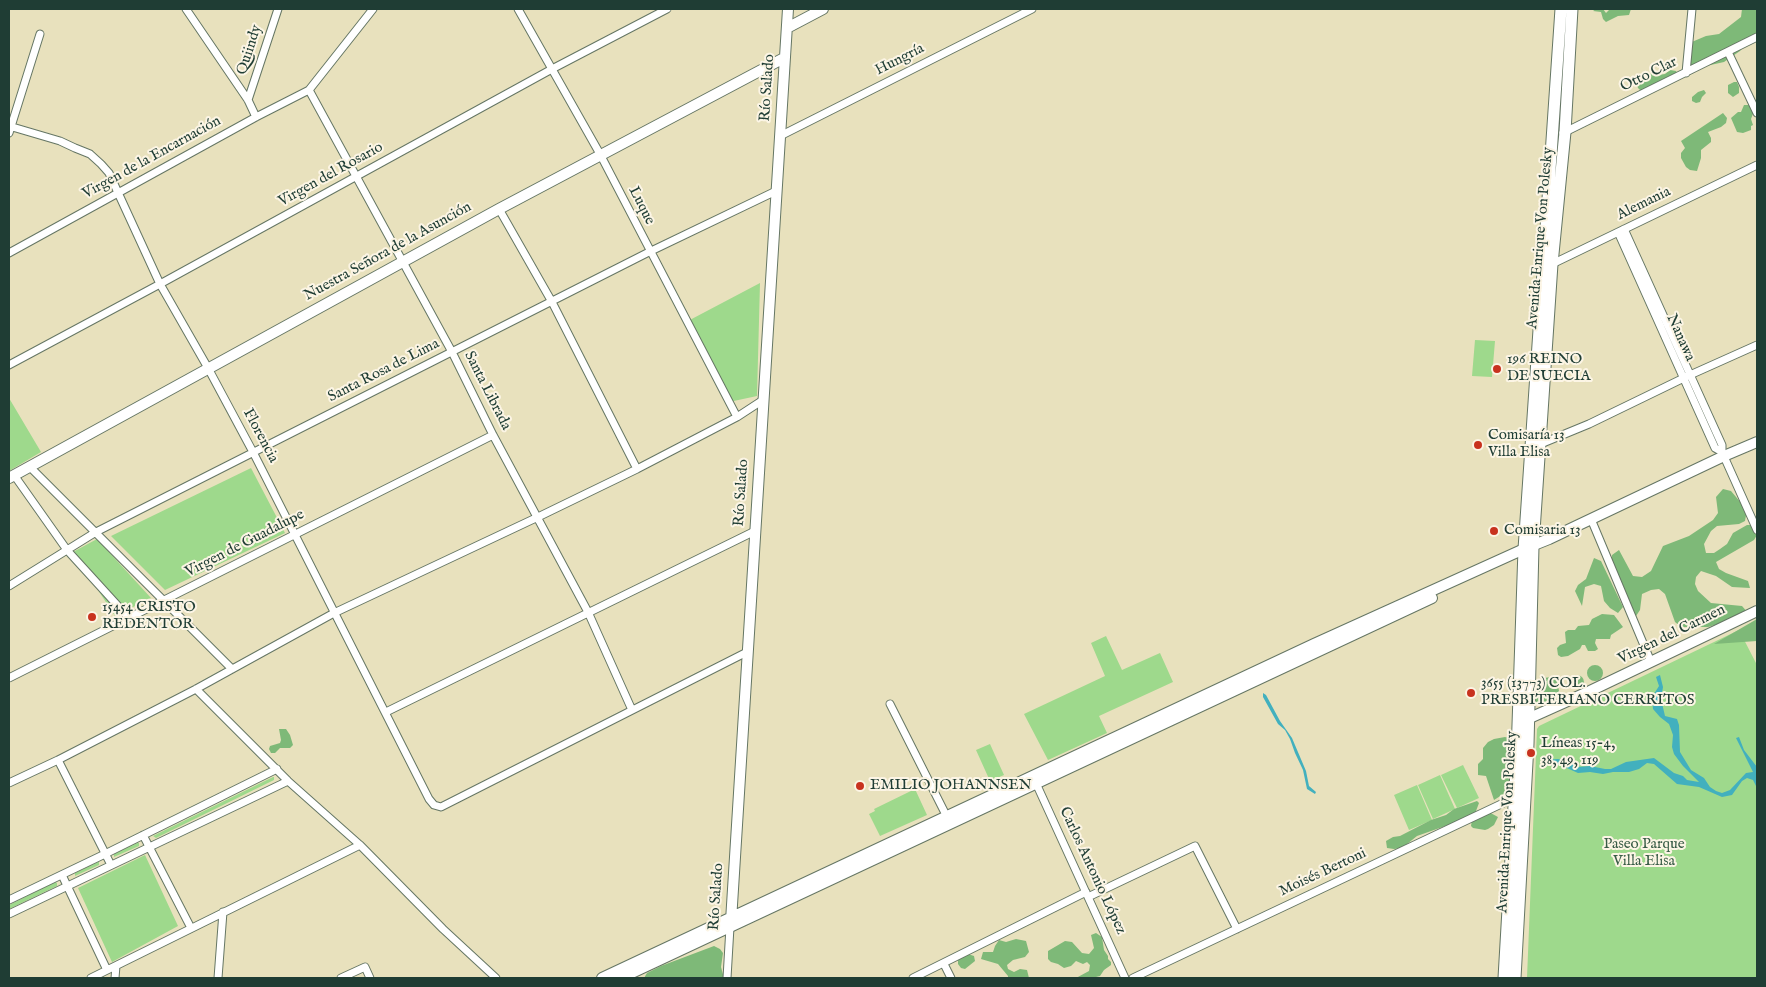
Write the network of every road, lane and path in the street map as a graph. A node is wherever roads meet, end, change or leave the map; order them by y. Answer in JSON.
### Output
{"nodes":[{"id":1,"x":186,"y":9,"type":"edge"},
{"id":2,"x":278,"y":9,"type":"edge"},
{"id":3,"x":373,"y":9,"type":"edge"},
{"id":4,"x":518,"y":9,"type":"edge"},
{"id":5,"x":667,"y":9,"type":"edge"},
{"id":6,"x":788,"y":9,"type":"edge"},
{"id":7,"x":823,"y":9,"type":"edge"},
{"id":8,"x":1032,"y":9,"type":"edge"},
{"id":9,"x":1561,"y":9,"type":"edge"},
{"id":10,"x":1572,"y":9,"type":"edge"},
{"id":11,"x":1692,"y":9,"type":"edge"},
{"id":12,"x":787,"y":28,"type":"junction"},
{"id":13,"x":40,"y":34,"type":"dead end"},
{"id":14,"x":1757,"y":37,"type":"edge"},
{"id":15,"x":1728,"y":52,"type":"junction"},
{"id":16,"x":784,"y":58,"type":"junction"},
{"id":17,"x":552,"y":69,"type":"junction"},
{"id":18,"x":1686,"y":72,"type":"junction"},
{"id":19,"x":309,"y":90,"type":"junction"},
{"id":20,"x":248,"y":100,"type":"junction"},
{"id":21,"x":1757,"y":114,"type":"edge"},
{"id":22,"x":256,"y":116,"type":"junction"},
{"id":23,"x":9,"y":129,"type":"edge"},
{"id":24,"x":1565,"y":132,"type":"junction"},
{"id":25,"x":780,"y":136,"type":"junction"},
{"id":26,"x":1552,"y":138,"type":"junction"},
{"id":27,"x":600,"y":154,"type":"junction"},
{"id":28,"x":1757,"y":165,"type":"edge"},
{"id":29,"x":357,"y":177,"type":"junction"},
{"id":30,"x":776,"y":191,"type":"junction"},
{"id":31,"x":117,"y":192,"type":"junction"},
{"id":32,"x":499,"y":209,"type":"junction"},
{"id":33,"x":1621,"y":230,"type":"junction"},
{"id":34,"x":649,"y":252,"type":"junction"},
{"id":35,"x":9,"y":253,"type":"edge"},
{"id":36,"x":403,"y":262,"type":"junction"},
{"id":37,"x":1548,"y":266,"type":"junction"},
{"id":38,"x":160,"y":284,"type":"junction"},
{"id":39,"x":552,"y":302,"type":"junction"},
{"id":40,"x":1757,"y":345,"type":"edge"},
{"id":41,"x":452,"y":352,"type":"junction"},
{"id":42,"x":9,"y":365,"type":"edge"},
{"id":43,"x":208,"y":368,"type":"junction"},
{"id":44,"x":1686,"y":377,"type":"junction"},
{"id":45,"x":763,"y":400,"type":"junction"},
{"id":46,"x":736,"y":417,"type":"junction"},
{"id":47,"x":493,"y":435,"type":"junction"},
{"id":48,"x":1757,"y":442,"type":"edge"},
{"id":49,"x":1535,"y":446,"type":"junction"},
{"id":50,"x":253,"y":452,"type":"junction"},
{"id":51,"x":1723,"y":454,"type":"junction"},
{"id":52,"x":29,"y":466,"type":"junction"},
{"id":53,"x":637,"y":469,"type":"junction"},
{"id":54,"x":11,"y":476,"type":"edge"},
{"id":55,"x":538,"y":517,"type":"junction"},
{"id":56,"x":1591,"y":519,"type":"junction"},
{"id":57,"x":1757,"y":530,"type":"edge"},
{"id":58,"x":755,"y":531,"type":"junction"},
{"id":59,"x":96,"y":532,"type":"junction"},
{"id":60,"x":295,"y":535,"type":"junction"},
{"id":61,"x":67,"y":550,"type":"junction"},
{"id":62,"x":1528,"y":550,"type":"junction"},
{"id":63,"x":9,"y":586,"type":"edge"},
{"id":64,"x":164,"y":600,"type":"junction"},
{"id":65,"x":1757,"y":611,"type":"edge"},
{"id":66,"x":588,"y":612,"type":"junction"},
{"id":67,"x":334,"y":613,"type":"junction"},
{"id":68,"x":129,"y":618,"type":"junction"},
{"id":69,"x":747,"y":652,"type":"junction"},
{"id":70,"x":1651,"y":662,"type":"junction"},
{"id":71,"x":232,"y":669,"type":"junction"},
{"id":72,"x":9,"y":678,"type":"edge"},
{"id":73,"x":196,"y":689,"type":"junction"},
{"id":74,"x":890,"y":704,"type":"dead end"},
{"id":75,"x":632,"y":710,"type":"junction"},
{"id":76,"x":386,"y":712,"type":"junction"},
{"id":77,"x":1523,"y":721,"type":"junction"},
{"id":78,"x":58,"y":760,"type":"junction"},
{"id":79,"x":277,"y":769,"type":"junction"},
{"id":80,"x":1034,"y":780,"type":"junction"},
{"id":81,"x":288,"y":781,"type":"junction"},
{"id":82,"x":9,"y":783,"type":"edge"},
{"id":83,"x":1525,"y":792,"type":"junction"},
{"id":84,"x":1514,"y":798,"type":"junction"},
{"id":85,"x":949,"y":820,"type":"junction"},
{"id":86,"x":143,"y":835,"type":"junction"},
{"id":87,"x":360,"y":845,"type":"junction"},
{"id":88,"x":149,"y":847,"type":"junction"},
{"id":89,"x":105,"y":854,"type":"junction"},
{"id":90,"x":111,"y":866,"type":"junction"},
{"id":91,"x":62,"y":875,"type":"junction"},
{"id":92,"x":68,"y":886,"type":"junction"},
{"id":93,"x":1087,"y":894,"type":"junction"},
{"id":94,"x":9,"y":900,"type":"edge"},
{"id":95,"x":223,"y":912,"type":"junction"},
{"id":96,"x":9,"y":914,"type":"edge"},
{"id":97,"x":731,"y":922,"type":"junction"},
{"id":98,"x":191,"y":928,"type":"junction"},
{"id":99,"x":1237,"y":929,"type":"junction"},
{"id":100,"x":944,"y":964,"type":"junction"},
{"id":101,"x":116,"y":966,"type":"junction"},
{"id":102,"x":107,"y":970,"type":"junction"},
{"id":103,"x":91,"y":978,"type":"edge"},
{"id":104,"x":116,"y":978,"type":"edge"},
{"id":105,"x":218,"y":978,"type":"edge"},
{"id":106,"x":341,"y":978,"type":"edge"},
{"id":107,"x":370,"y":978,"type":"edge"},
{"id":108,"x":496,"y":978,"type":"edge"},
{"id":109,"x":602,"y":978,"type":"edge"},
{"id":110,"x":621,"y":978,"type":"edge"},
{"id":111,"x":727,"y":978,"type":"edge"},
{"id":112,"x":913,"y":978,"type":"edge"},
{"id":113,"x":951,"y":978,"type":"edge"},
{"id":114,"x":1125,"y":978,"type":"edge"},
{"id":115,"x":1133,"y":978,"type":"edge"},
{"id":116,"x":1504,"y":978,"type":"edge"},
{"id":117,"x":1515,"y":978,"type":"edge"}],
"edges":[{"from":1,"to":20,"type":"street"},
{"from":2,"to":20,"type":"street","name":"Quiindy"},
{"from":3,"to":19,"type":"street"},
{"from":4,"to":17,"type":"street","name":"Luque"},
{"from":5,"to":17,"type":"street","name":"Virgen del Rosario"},
{"from":6,"to":12,"type":"street","name":"Río Salado"},
{"from":7,"to":12,"type":"street"},
{"from":8,"to":25,"type":"street","name":"Hungría"},
{"from":9,"to":26,"type":"main road","name":"Avenida Enrique Von Polesky"},
{"from":10,"to":24,"type":"main road","name":"Avenida Enrique Von Polesky"},
{"from":11,"to":18,"type":"street"},
{"from":12,"to":16,"type":"street","name":"Río Salado"},
{"from":13,"to":23,"type":"street"},
{"from":14,"to":15,"type":"street","name":"Otto Clar"},
{"from":15,"to":18,"type":"street","name":"Otto Clar"},
{"from":15,"to":21,"type":"street"},
{"from":16,"to":25,"type":"street","name":"Río Salado"},
{"from":16,"to":27,"type":"street","name":"Nuestra Señora de la Asunción"},
{"from":17,"to":27,"type":"street","name":"Luque"},
{"from":17,"to":29,"type":"street","name":"Virgen del Rosario"},
{"from":18,"to":24,"type":"street","name":"Otto Clar"},
{"from":19,"to":22,"type":"street","name":"Virgen de la Encarnación"},
{"from":19,"to":29,"type":"street","name":"Santa Librada"},
{"from":20,"to":22,"type":"street"},
{"from":22,"to":31,"type":"street","name":"Virgen de la Encarnación"},
{"from":23,"to":31,"type":"street","name":"Florencia"},
{"from":24,"to":26,"type":"street","name":"Otto Clar"},
{"from":24,"to":37,"type":"main road","name":"Avenida Enrique Von Polesky"},
{"from":25,"to":30,"type":"street","name":"Río Salado"},
{"from":26,"to":37,"type":"main road","name":"Avenida Enrique Von Polesky"},
{"from":27,"to":32,"type":"street","name":"Nuestra Señora de la Asunción"},
{"from":27,"to":34,"type":"street","name":"Luque"},
{"from":28,"to":33,"type":"street","name":"Alemania"},
{"from":29,"to":36,"type":"street","name":"Santa Librada"},
{"from":29,"to":38,"type":"street","name":"Virgen del Rosario"},
{"from":30,"to":34,"type":"street","name":"Santa Rosa de Lima"},
{"from":30,"to":45,"type":"street","name":"Río Salado"},
{"from":31,"to":35,"type":"street","name":"Virgen de la Encarnación"},
{"from":31,"to":38,"type":"street","name":"Florencia"},
{"from":32,"to":36,"type":"street","name":"Nuestra Señora de la Asunción"},
{"from":32,"to":39,"type":"street"},
{"from":33,"to":37,"type":"street","name":"Alemania"},
{"from":33,"to":44,"type":"street","name":"Nanawa"},
{"from":34,"to":39,"type":"street","name":"Santa Rosa de Lima"},
{"from":34,"to":46,"type":"street","name":"Luque"},
{"from":36,"to":41,"type":"street","name":"Santa Librada"},
{"from":36,"to":43,"type":"street","name":"Nuestra Señora de la Asunción"},
{"from":37,"to":49,"type":"main road","name":"Avenida Enrique Von Polesky"},
{"from":38,"to":42,"type":"street","name":"Virgen del Rosario"},
{"from":38,"to":43,"type":"street","name":"Florencia"},
{"from":39,"to":41,"type":"street","name":"Santa Rosa de Lima"},
{"from":39,"to":53,"type":"street"},
{"from":40,"to":44,"type":"street"},
{"from":41,"to":47,"type":"street","name":"Santa Librada"},
{"from":41,"to":50,"type":"street","name":"Santa Rosa de Lima"},
{"from":43,"to":50,"type":"street","name":"Florencia"},
{"from":43,"to":52,"type":"street","name":"Nuestra Señora de la Asunción"},
{"from":44,"to":49,"type":"street"},
{"from":44,"to":51,"type":"street","name":"Nanawa"},
{"from":45,"to":46,"type":"street"},
{"from":45,"to":58,"type":"street","name":"Río Salado"},
{"from":46,"to":53,"type":"street"},
{"from":47,"to":55,"type":"street","name":"Santa Librada"},
{"from":47,"to":60,"type":"street","name":"Virgen de Guadalupe"},
{"from":48,"to":51,"type":"street"},
{"from":49,"to":62,"type":"main road","name":"Avenida Enrique Von Polesky"},
{"from":50,"to":59,"type":"street","name":"Santa Rosa de Lima"},
{"from":50,"to":60,"type":"street","name":"Florencia"},
{"from":51,"to":56,"type":"street"},
{"from":51,"to":57,"type":"street","name":"Nanawa"},
{"from":52,"to":54,"type":"street","name":"Nuestra Señora de la Asunción"},
{"from":52,"to":59,"type":"street"},
{"from":53,"to":55,"type":"street"},
{"from":54,"to":61,"type":"street"},
{"from":55,"to":66,"type":"street","name":"Santa Librada"},
{"from":55,"to":67,"type":"street"},
{"from":56,"to":62,"type":"street"},
{"from":56,"to":70,"type":"street"},
{"from":58,"to":66,"type":"street"},
{"from":58,"to":69,"type":"street","name":"Río Salado"},
{"from":59,"to":61,"type":"street","name":"Santa Rosa de Lima"},
{"from":59,"to":64,"type":"street"},
{"from":60,"to":64,"type":"street","name":"Virgen de Guadalupe"},
{"from":60,"to":67,"type":"street","name":"Florencia"},
{"from":61,"to":63,"type":"street","name":"Santa Rosa de Lima"},
{"from":61,"to":68,"type":"street"},
{"from":62,"to":77,"type":"main road","name":"Avenida Enrique Von Polesky"},
{"from":62,"to":80,"type":"street"},
{"from":64,"to":68,"type":"street","name":"Virgen de Guadalupe"},
{"from":64,"to":71,"type":"street"},
{"from":65,"to":70,"type":"street","name":"Virgen del Carmen"},
{"from":66,"to":75,"type":"street","name":"Santa Librada"},
{"from":66,"to":76,"type":"street"},
{"from":67,"to":71,"type":"street"},
{"from":67,"to":76,"type":"street","name":"Florencia"},
{"from":68,"to":72,"type":"street","name":"Virgen de Guadalupe"},
{"from":69,"to":75,"type":"street"},
{"from":69,"to":97,"type":"street","name":"Río Salado"},
{"from":70,"to":77,"type":"street","name":"Virgen del Carmen"},
{"from":71,"to":73,"type":"street"},
{"from":73,"to":78,"type":"street"},
{"from":73,"to":79,"type":"street"},
{"from":74,"to":85,"type":"street"},
{"from":75,"to":76,"type":"street","name":"Florencia"},
{"from":77,"to":83,"type":"main road","name":"Avenida Enrique Von Polesky"},
{"from":77,"to":84,"type":"main road","name":"Avenida Enrique Von Polesky"},
{"from":78,"to":82,"type":"street"},
{"from":78,"to":89,"type":"street"},
{"from":79,"to":81,"type":"street"},
{"from":79,"to":86,"type":"street"},
{"from":80,"to":85,"type":"street"},
{"from":80,"to":93,"type":"street","name":"Carlos Antonio López"},
{"from":81,"to":87,"type":"street"},
{"from":81,"to":88,"type":"street"},
{"from":83,"to":84,"type":"street","name":"Moisés Bertoni"},
{"from":83,"to":117,"type":"main road","name":"Avenida Enrique Von Polesky"},
{"from":84,"to":99,"type":"street","name":"Moisés Bertoni"},
{"from":84,"to":116,"type":"main road","name":"Avenida Enrique Von Polesky"},
{"from":85,"to":97,"type":"street"},
{"from":86,"to":88,"type":"street"},
{"from":86,"to":89,"type":"street"},
{"from":87,"to":95,"type":"street"},
{"from":87,"to":108,"type":"street"},
{"from":88,"to":90,"type":"street"},
{"from":88,"to":98,"type":"street"},
{"from":89,"to":90,"type":"street"},
{"from":89,"to":91,"type":"street"},
{"from":90,"to":92,"type":"street"},
{"from":91,"to":92,"type":"street"},
{"from":91,"to":94,"type":"street"},
{"from":92,"to":96,"type":"street"},
{"from":92,"to":102,"type":"street"},
{"from":93,"to":99,"type":"street"},
{"from":93,"to":100,"type":"street"},
{"from":93,"to":114,"type":"street","name":"Carlos Antonio López"},
{"from":95,"to":98,"type":"street"},
{"from":95,"to":105,"type":"street"},
{"from":97,"to":109,"type":"street"},
{"from":97,"to":110,"type":"street"},
{"from":97,"to":111,"type":"street","name":"Río Salado"},
{"from":98,"to":101,"type":"street"},
{"from":99,"to":115,"type":"street","name":"Moisés Bertoni"},
{"from":100,"to":112,"type":"street"},
{"from":100,"to":113,"type":"street"},
{"from":101,"to":102,"type":"street"},
{"from":101,"to":104,"type":"street"},
{"from":102,"to":103,"type":"street"},
{"from":106,"to":107,"type":"street"}]}
